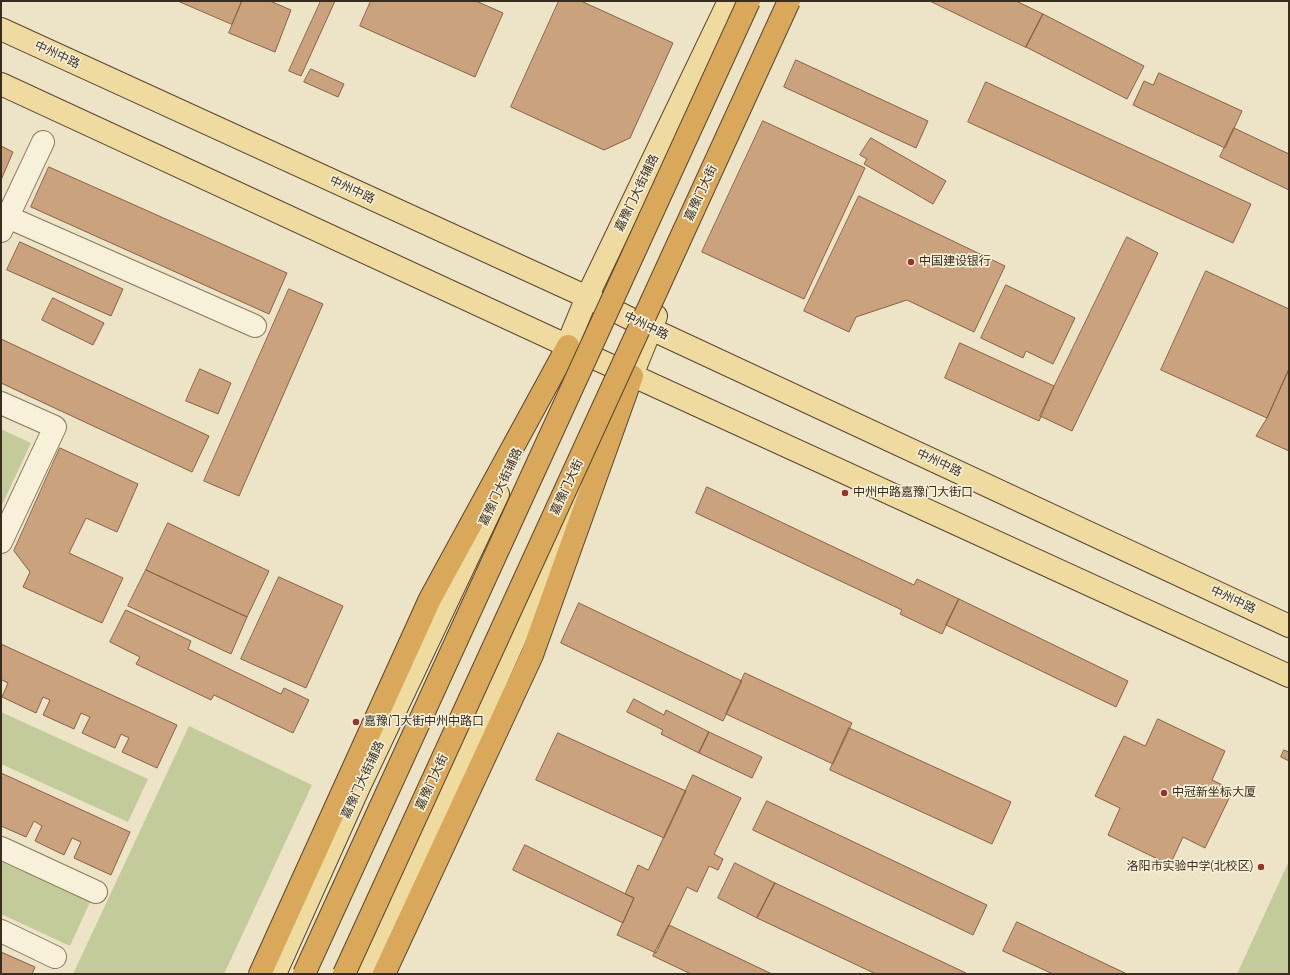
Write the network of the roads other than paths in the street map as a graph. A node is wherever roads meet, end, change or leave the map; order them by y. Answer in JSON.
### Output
{"nodes":[{"id":1,"x":729,"y":1,"type":"edge"},
{"id":2,"x":749,"y":1,"type":"edge"},
{"id":3,"x":789,"y":1,"type":"edge"},
{"id":4,"x":799,"y":1,"type":"edge"},
{"id":5,"x":1,"y":29,"type":"edge"},
{"id":6,"x":1,"y":84,"type":"edge"},
{"id":7,"x":43,"y":142,"type":"dead end"},
{"id":8,"x":3,"y":220,"type":"edge"},
{"id":9,"x":587,"y":297,"type":"junction"},
{"id":10,"x":255,"y":326,"type":"dead end"},
{"id":11,"x":651,"y":329,"type":"junction"},
{"id":12,"x":568,"y":346,"type":"junction"},
{"id":13,"x":632,"y":376,"type":"junction"},
{"id":14,"x":1,"y":403,"type":"edge"},
{"id":15,"x":1,"y":542,"type":"edge"},
{"id":16,"x":1289,"y":626,"type":"edge"},
{"id":17,"x":1289,"y":676,"type":"edge"},
{"id":18,"x":1,"y":848,"type":"edge"},
{"id":19,"x":96,"y":892,"type":"dead end"},
{"id":20,"x":1,"y":931,"type":"edge"},
{"id":21,"x":56,"y":957,"type":"dead end"},
{"id":22,"x":260,"y":974,"type":"edge"},
{"id":23,"x":275,"y":974,"type":"edge"},
{"id":24,"x":304,"y":974,"type":"edge"},
{"id":25,"x":344,"y":974,"type":"edge"},
{"id":26,"x":367,"y":974,"type":"edge"},
{"id":27,"x":384,"y":974,"type":"edge"}],
"edges":[{"from":1,"to":9,"type":"main road","name":"嘉豫门大街辅路"},
{"from":2,"to":24,"type":"highway","bridge":true},
{"from":3,"to":25,"type":"highway","name":"嘉豫门大街","bridge":true},
{"from":4,"to":11,"type":"main road"},
{"from":5,"to":9,"type":"main road","name":"中州中路"},
{"from":6,"to":12,"type":"main road"},
{"from":7,"to":8,"type":"street"},
{"from":8,"to":10,"type":"street"},
{"from":9,"to":11,"type":"main road","name":"中州中路"},
{"from":9,"to":12,"type":"main road","name":"嘉豫门大街辅路"},
{"from":11,"to":13,"type":"main road"},
{"from":11,"to":16,"type":"main road","name":"中州中路"},
{"from":12,"to":13,"type":"main road"},
{"from":12,"to":22,"type":"highway"},
{"from":12,"to":23,"type":"main road","name":"嘉豫门大街辅路"},
{"from":13,"to":17,"type":"main road"},
{"from":13,"to":26,"type":"main road"},
{"from":13,"to":27,"type":"highway"},
{"from":14,"to":15,"type":"street"},
{"from":18,"to":19,"type":"street"},
{"from":20,"to":21,"type":"street"}]}
